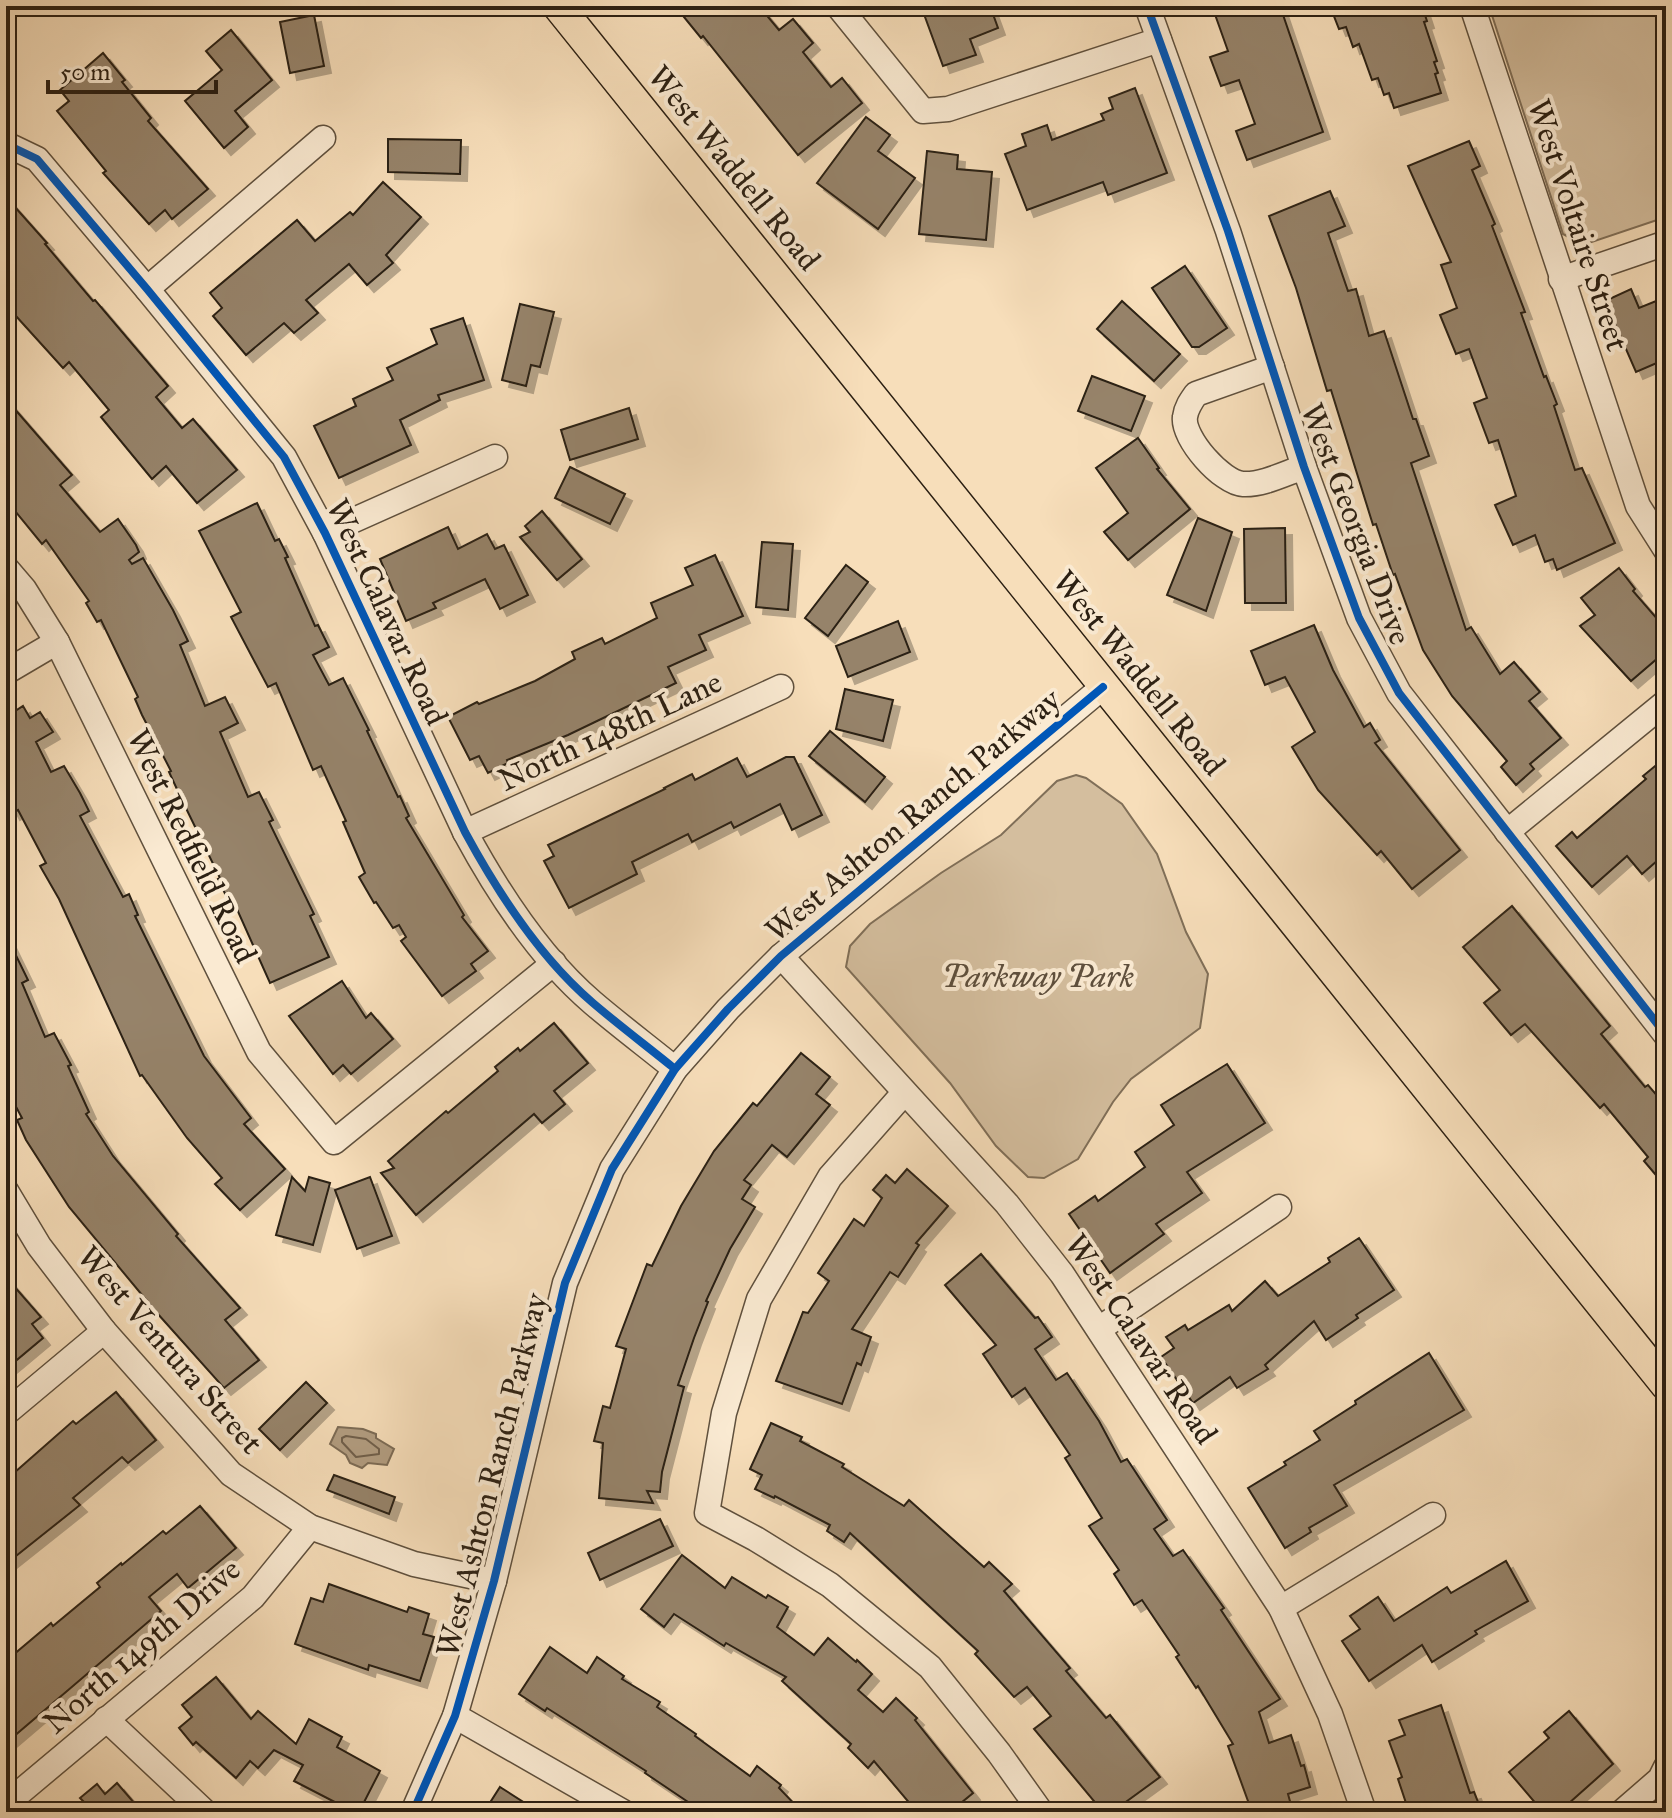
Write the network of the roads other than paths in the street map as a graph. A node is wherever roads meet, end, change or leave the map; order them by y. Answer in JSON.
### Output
{"nodes":[{"id":1,"x":558,"y":6,"type":"edge"},
{"id":2,"x":838,"y":6,"type":"edge"},
{"id":3,"x":1147,"y":6,"type":"edge"},
{"id":4,"x":1472,"y":6,"type":"edge"},
{"id":5,"x":1159,"y":40,"type":"junction"},
{"id":6,"x":323,"y":138,"type":"dead end"},
{"id":7,"x":9,"y":148,"type":"edge"},
{"id":8,"x":1666,"y":243,"type":"edge"},
{"id":9,"x":1561,"y":279,"type":"junction"},
{"id":10,"x":147,"y":289,"type":"junction"},
{"id":11,"x":1272,"y":367,"type":"junction"},
{"id":12,"x":495,"y":457,"type":"dead end"},
{"id":13,"x":1304,"y":467,"type":"junction"},
{"id":14,"x":325,"y":533,"type":"junction"},
{"id":15,"x":1666,"y":550,"type":"edge"},
{"id":16,"x":6,"y":568,"type":"edge"},
{"id":17,"x":57,"y":642,"type":"junction"},
{"id":18,"x":6,"y":672,"type":"edge"},
{"id":19,"x":781,"y":687,"type":"dead end"},
{"id":20,"x":1103,"y":687,"type":"junction"},
{"id":21,"x":1666,"y":702,"type":"edge"},
{"id":22,"x":465,"y":832,"type":"junction"},
{"id":23,"x":1507,"y":832,"type":"junction"},
{"id":24,"x":781,"y":956,"type":"junction"},
{"id":25,"x":554,"y":963,"type":"junction"},
{"id":26,"x":1666,"y":1035,"type":"edge"},
{"id":27,"x":675,"y":1069,"type":"junction"},
{"id":28,"x":904,"y":1093,"type":"junction"},
{"id":29,"x":6,"y":1191,"type":"edge"},
{"id":30,"x":1279,"y":1207,"type":"dead end"},
{"id":31,"x":1099,"y":1329,"type":"junction"},
{"id":32,"x":104,"y":1331,"type":"junction"},
{"id":33,"x":1666,"y":1385,"type":"edge"},
{"id":34,"x":6,"y":1413,"type":"edge"},
{"id":35,"x":1433,"y":1515,"type":"dead end"},
{"id":36,"x":310,"y":1527,"type":"junction"},
{"id":37,"x":494,"y":1581,"type":"junction"},
{"id":38,"x":1281,"y":1608,"type":"junction"},
{"id":39,"x":455,"y":1716,"type":"junction"},
{"id":40,"x":106,"y":1719,"type":"junction"},
{"id":41,"x":1666,"y":1767,"type":"edge"},
{"id":42,"x":6,"y":1804,"type":"edge"},
{"id":43,"x":205,"y":1812,"type":"edge"},
{"id":44,"x":413,"y":1812,"type":"edge"},
{"id":45,"x":623,"y":1812,"type":"edge"},
{"id":46,"x":1041,"y":1812,"type":"edge"},
{"id":47,"x":1364,"y":1812,"type":"edge"},
{"id":48,"x":1622,"y":1812,"type":"edge"}],
"edges":[{"from":1,"to":20,"type":"main road","name":"West Waddell Road"},
{"from":2,"to":5,"type":"street"},
{"from":3,"to":5,"type":"street","name":"West Georgia Drive"},
{"from":4,"to":9,"type":"street","name":"West Voltaire Street"},
{"from":5,"to":11,"type":"street","name":"West Georgia Drive"},
{"from":6,"to":10,"type":"street"},
{"from":7,"to":10,"type":"street","name":"West Calavar Road"},
{"from":8,"to":9,"type":"street"},
{"from":9,"to":15,"type":"street","name":"West Voltaire Street"},
{"from":10,"to":14,"type":"street","name":"West Calavar Road"},
{"from":11,"to":13,"type":"street","name":"West Georgia Drive"},
{"from":11,"to":13,"type":"street","name":"West Georgia Drive"},
{"from":12,"to":14,"type":"street"},
{"from":13,"to":23,"type":"street","name":"West Georgia Drive"},
{"from":14,"to":22,"type":"street","name":"West Calavar Road"},
{"from":16,"to":17,"type":"street","name":"West Redfield Road"},
{"from":17,"to":18,"type":"street"},
{"from":17,"to":25,"type":"street","name":"West Redfield Road"},
{"from":19,"to":22,"type":"street","name":"North 148th Lane"},
{"from":20,"to":24,"type":"street","name":"West Ashton Ranch Parkway"},
{"from":20,"to":33,"type":"main road","name":"West Waddell Road"},
{"from":21,"to":23,"type":"street"},
{"from":22,"to":25,"type":"street","name":"West Calavar Road"},
{"from":23,"to":26,"type":"street","name":"West Georgia Drive"},
{"from":24,"to":27,"type":"street","name":"West Ashton Ranch Parkway"},
{"from":24,"to":28,"type":"street","name":"West Calavar Road"},
{"from":25,"to":27,"type":"street","name":"West Calavar Road"},
{"from":27,"to":37,"type":"street","name":"West Ashton Ranch Parkway"},
{"from":28,"to":31,"type":"street","name":"West Calavar Road"},
{"from":28,"to":46,"type":"street"},
{"from":29,"to":32,"type":"street","name":"West Ventura Street"},
{"from":30,"to":31,"type":"street"},
{"from":31,"to":38,"type":"street","name":"West Calavar Road"},
{"from":32,"to":34,"type":"street"},
{"from":32,"to":36,"type":"street","name":"West Ventura Street"},
{"from":35,"to":38,"type":"street"},
{"from":36,"to":37,"type":"street","name":"West Ventura Street"},
{"from":36,"to":40,"type":"street","name":"North 149th Drive"},
{"from":37,"to":39,"type":"street","name":"West Ashton Ranch Parkway"},
{"from":38,"to":47,"type":"street","name":"West Calavar Road"},
{"from":39,"to":44,"type":"street","name":"West Ashton Ranch Parkway"},
{"from":39,"to":45,"type":"street"},
{"from":40,"to":42,"type":"street","name":"North 149th Drive"},
{"from":40,"to":43,"type":"street"},
{"from":41,"to":48,"type":"street"}]}
